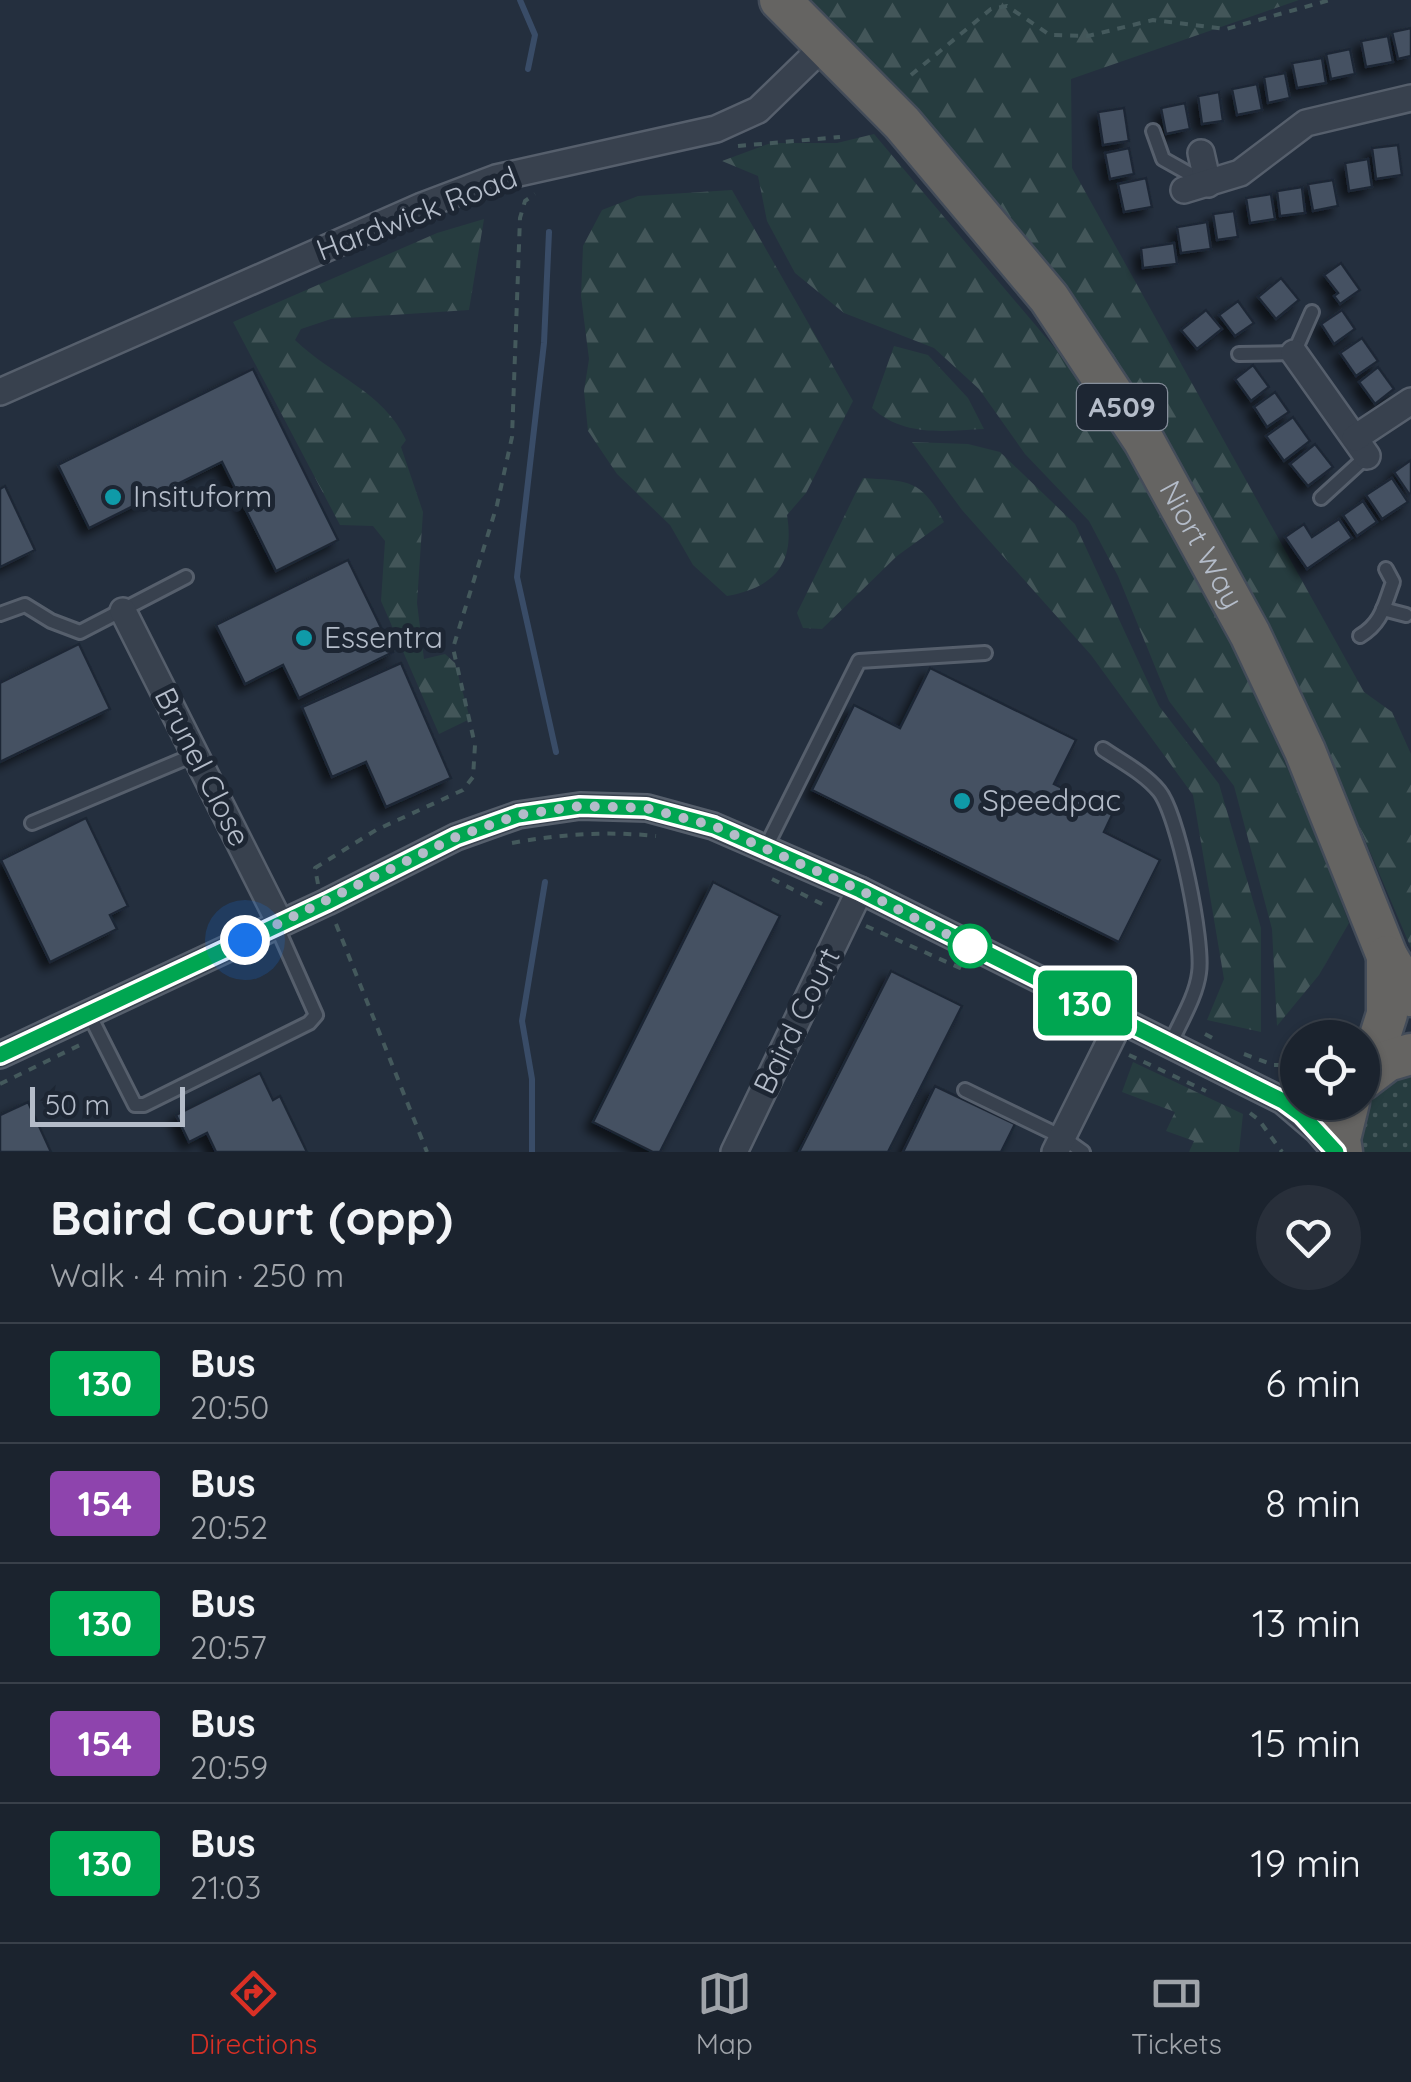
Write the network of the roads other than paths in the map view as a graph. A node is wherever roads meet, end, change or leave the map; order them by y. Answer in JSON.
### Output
{"nodes":[{"id":1,"x":780,"y":0,"type":"edge"},
{"id":2,"x":826,"y":44,"type":"junction"},
{"id":3,"x":1411,"y":98,"type":"edge"},
{"id":4,"x":1153,"y":131,"type":"dead end"},
{"id":5,"x":1201,"y":153,"type":"dead end"},
{"id":6,"x":1196,"y":187,"type":"junction"},
{"id":7,"x":1312,"y":312,"type":"dead end"},
{"id":8,"x":1294,"y":353,"type":"junction"},
{"id":9,"x":1240,"y":354,"type":"dead end"},
{"id":10,"x":0,"y":392,"type":"edge"},
{"id":11,"x":1411,"y":401,"type":"edge"},
{"id":12,"x":1361,"y":447,"type":"junction"},
{"id":13,"x":1322,"y":498,"type":"dead end"},
{"id":14,"x":1386,"y":569,"type":"dead end"},
{"id":15,"x":186,"y":577,"type":"dead end"},
{"id":16,"x":1383,"y":609,"type":"junction"},
{"id":17,"x":122,"y":611,"type":"junction"},
{"id":18,"x":0,"y":614,"type":"edge"},
{"id":19,"x":1406,"y":615,"type":"dead end"},
{"id":20,"x":1360,"y":636,"type":"dead end"},
{"id":21,"x":985,"y":653,"type":"dead end"},
{"id":22,"x":1103,"y":749,"type":"dead end"},
{"id":23,"x":196,"y":754,"type":"junction"},
{"id":24,"x":32,"y":824,"type":"dead end"},
{"id":25,"x":765,"y":849,"type":"junction"},
{"id":26,"x":860,"y":890,"type":"junction"},
{"id":27,"x":278,"y":924,"type":"junction"},
{"id":28,"x":1387,"y":956,"type":"junction"},
{"id":29,"x":1411,"y":996,"type":"edge"},
{"id":30,"x":88,"y":1012,"type":"junction"},
{"id":31,"x":1120,"y":1021,"type":"junction"},
{"id":32,"x":1380,"y":1033,"type":"edge"},
{"id":33,"x":1170,"y":1045,"type":"junction"},
{"id":34,"x":1411,"y":1054,"type":"edge"},
{"id":35,"x":0,"y":1055,"type":"edge"},
{"id":36,"x":1380,"y":1067,"type":"edge"},
{"id":37,"x":965,"y":1090,"type":"dead end"},
{"id":38,"x":1280,"y":1095,"type":"edge"},
{"id":39,"x":1307,"y":1120,"type":"edge"},
{"id":40,"x":1347,"y":1120,"type":"edge"},
{"id":41,"x":1067,"y":1147,"type":"edge"},
{"id":42,"x":734,"y":1152,"type":"edge"},
{"id":43,"x":1339,"y":1152,"type":"edge"}],
"edges":[{"from":1,"to":2,"type":"highway","name":"Niort Way","number":"A509"},
{"from":2,"to":10,"type":"street","name":"Hardwick Road"},
{"from":2,"to":28,"type":"highway","name":"Niort Way","number":"A509"},
{"from":3,"to":6,"type":"street"},
{"from":4,"to":6,"type":"lane"},
{"from":5,"to":6,"type":"street"},
{"from":7,"to":8,"type":"lane"},
{"from":8,"to":9,"type":"lane"},
{"from":8,"to":12,"type":"street"},
{"from":11,"to":12,"type":"street"},
{"from":12,"to":13,"type":"lane"},
{"from":14,"to":16,"type":"lane"},
{"from":15,"to":17,"type":"lane"},
{"from":16,"to":19,"type":"lane"},
{"from":16,"to":20,"type":"lane"},
{"from":17,"to":18,"type":"lane"},
{"from":17,"to":23,"type":"street","name":"Brunel Close"},
{"from":21,"to":25,"type":"lane"},
{"from":22,"to":33,"type":"lane"},
{"from":23,"to":24,"type":"lane"},
{"from":23,"to":27,"type":"street","name":"Brunel Close"},
{"from":25,"to":26,"type":"street"},
{"from":25,"to":27,"type":"street"},
{"from":26,"to":31,"type":"street"},
{"from":26,"to":42,"type":"street","name":"Baird Court"},
{"from":27,"to":30,"type":"street"},
{"from":27,"to":30,"type":"lane"},
{"from":28,"to":29,"type":"highway","name":"Niort Way","number":"A509"},
{"from":28,"to":32,"type":"highway","name":"Niort Way","number":"A509"},
{"from":30,"to":35,"type":"street"},
{"from":31,"to":33,"type":"street"},
{"from":31,"to":41,"type":"street"},
{"from":33,"to":38,"type":"street"},
{"from":34,"to":36,"type":"highway"},
{"from":37,"to":41,"type":"lane"},
{"from":39,"to":43,"type":"street"},
{"from":40,"to":43,"type":"highway","name":"Niort Way"}]}
